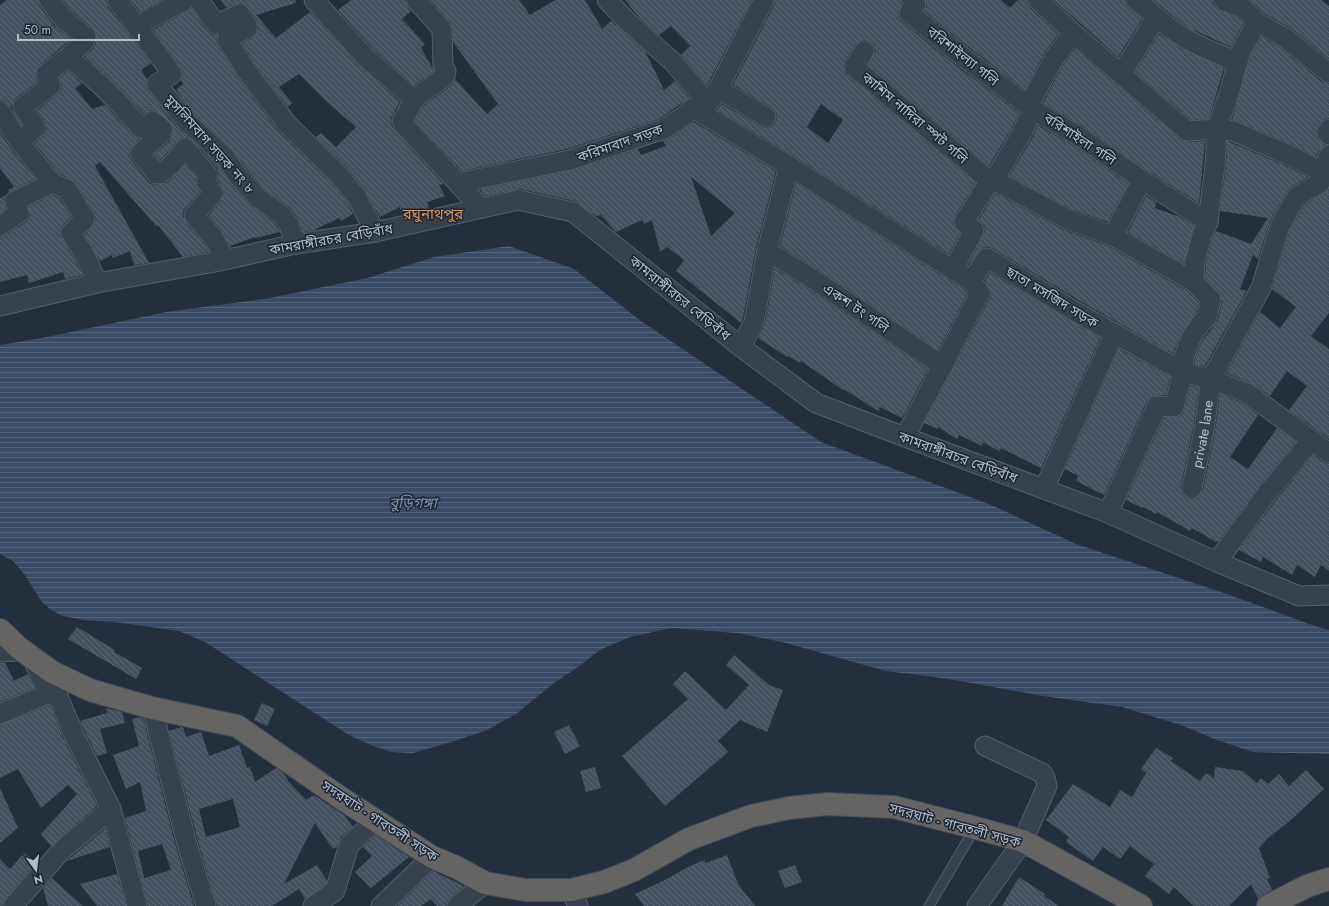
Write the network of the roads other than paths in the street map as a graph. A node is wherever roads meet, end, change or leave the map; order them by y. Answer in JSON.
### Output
{"nodes":[{"id":1,"x":49,"y":0,"type":"edge"},
{"id":2,"x":117,"y":0,"type":"edge"},
{"id":3,"x":184,"y":0,"type":"edge"},
{"id":4,"x":200,"y":0,"type":"edge"},
{"id":5,"x":314,"y":0,"type":"edge"},
{"id":6,"x":416,"y":0,"type":"edge"},
{"id":7,"x":607,"y":0,"type":"edge"},
{"id":8,"x":764,"y":0,"type":"edge"},
{"id":9,"x":912,"y":0,"type":"edge"},
{"id":10,"x":1136,"y":0,"type":"edge"},
{"id":11,"x":1224,"y":1,"type":"edge"},
{"id":12,"x":1044,"y":2,"type":"edge"},
{"id":13,"x":1156,"y":18,"type":"junction"},
{"id":14,"x":1257,"y":22,"type":"junction"},
{"id":15,"x":136,"y":26,"type":"junction"},
{"id":16,"x":1073,"y":33,"type":"junction"},
{"id":17,"x":864,"y":51,"type":"dead end"},
{"id":18,"x":68,"y":57,"type":"junction"},
{"id":19,"x":1238,"y":62,"type":"junction"},
{"id":20,"x":1329,"y":73,"type":"edge"},
{"id":21,"x":1121,"y":74,"type":"junction"},
{"id":22,"x":414,"y":99,"type":"junction"},
{"id":23,"x":707,"y":100,"type":"junction"},
{"id":24,"x":1032,"y":109,"type":"junction"},
{"id":25,"x":0,"y":112,"type":"edge"},
{"id":26,"x":766,"y":117,"type":"dead end"},
{"id":27,"x":1217,"y":129,"type":"junction"},
{"id":28,"x":1329,"y":129,"type":"edge"},
{"id":29,"x":1329,"y":135,"type":"edge"},
{"id":30,"x":19,"y":141,"type":"junction"},
{"id":31,"x":789,"y":166,"type":"junction"},
{"id":32,"x":1325,"y":175,"type":"edge"},
{"id":33,"x":992,"y":180,"type":"junction"},
{"id":34,"x":1142,"y":180,"type":"junction"},
{"id":35,"x":52,"y":183,"type":"junction"},
{"id":36,"x":458,"y":183,"type":"junction"},
{"id":37,"x":481,"y":208,"type":"junction"},
{"id":38,"x":1208,"y":222,"type":"junction"},
{"id":39,"x":0,"y":226,"type":"edge"},
{"id":40,"x":375,"y":232,"type":"junction"},
{"id":41,"x":1113,"y":236,"type":"junction"},
{"id":42,"x":296,"y":244,"type":"junction"},
{"id":43,"x":767,"y":251,"type":"junction"},
{"id":44,"x":225,"y":259,"type":"junction"},
{"id":45,"x":953,"y":270,"type":"junction"},
{"id":46,"x":971,"y":281,"type":"junction"},
{"id":47,"x":1194,"y":282,"type":"junction"},
{"id":48,"x":97,"y":283,"type":"junction"},
{"id":49,"x":0,"y":306,"type":"edge"},
{"id":50,"x":1114,"y":334,"type":"junction"},
{"id":51,"x":741,"y":347,"type":"junction"},
{"id":52,"x":943,"y":366,"type":"junction"},
{"id":53,"x":1183,"y":372,"type":"junction"},
{"id":54,"x":1211,"y":379,"type":"junction"},
{"id":55,"x":905,"y":437,"type":"junction"},
{"id":56,"x":1312,"y":441,"type":"junction"},
{"id":57,"x":1329,"y":453,"type":"edge"},
{"id":58,"x":1192,"y":488,"type":"dead end"},
{"id":59,"x":1044,"y":489,"type":"junction"},
{"id":60,"x":1108,"y":513,"type":"junction"},
{"id":61,"x":1217,"y":562,"type":"junction"},
{"id":62,"x":1329,"y":595,"type":"edge"},
{"id":63,"x":0,"y":630,"type":"edge"},
{"id":64,"x":12,"y":650,"type":"edge"},
{"id":65,"x":152,"y":708,"type":"junction"},
{"id":66,"x":0,"y":714,"type":"edge"},
{"id":67,"x":985,"y":746,"type":"dead end"},
{"id":68,"x":111,"y":809,"type":"junction"},
{"id":69,"x":376,"y":820,"type":"junction"},
{"id":70,"x":976,"y":828,"type":"junction"},
{"id":71,"x":1023,"y":841,"type":"junction"},
{"id":72,"x":432,"y":857,"type":"junction"},
{"id":73,"x":1329,"y":879,"type":"edge"},
{"id":74,"x":485,"y":882,"type":"junction"},
{"id":75,"x":575,"y":898,"type":"edge"},
{"id":76,"x":201,"y":904,"type":"edge"},
{"id":77,"x":13,"y":906,"type":"edge"},
{"id":78,"x":137,"y":906,"type":"edge"},
{"id":79,"x":313,"y":906,"type":"edge"},
{"id":80,"x":381,"y":906,"type":"edge"},
{"id":81,"x":458,"y":906,"type":"edge"},
{"id":82,"x":928,"y":906,"type":"edge"},
{"id":83,"x":977,"y":906,"type":"edge"},
{"id":84,"x":1141,"y":906,"type":"edge"},
{"id":85,"x":1268,"y":906,"type":"edge"}],
"edges":[{"from":1,"to":18,"type":"street"},
{"from":2,"to":15,"type":"street","name":"মুসলিমবাগ সড়ক নং ৮"},
{"from":3,"to":15,"type":"street"},
{"from":4,"to":40,"type":"street"},
{"from":5,"to":22,"type":"street"},
{"from":6,"to":22,"type":"street"},
{"from":7,"to":23,"type":"street"},
{"from":8,"to":23,"type":"street","name":"করিমাবাদ সড়ক"},
{"from":9,"to":24,"type":"street","name":"বরিশাইল্যা গলি"},
{"from":10,"to":13,"type":"street"},
{"from":11,"to":14,"type":"street"},
{"from":12,"to":16,"type":"street"},
{"from":13,"to":19,"type":"street"},
{"from":13,"to":21,"type":"street"},
{"from":14,"to":19,"type":"street"},
{"from":14,"to":20,"type":"street"},
{"from":15,"to":42,"type":"street","name":"মুসলিমবাগ সড়ক নং ৮"},
{"from":16,"to":21,"type":"street"},
{"from":16,"to":24,"type":"street"},
{"from":17,"to":33,"type":"street","name":"কাশিম নাদিরা স্পট গলি"},
{"from":18,"to":30,"type":"street"},
{"from":18,"to":44,"type":"street"},
{"from":19,"to":27,"type":"street"},
{"from":21,"to":27,"type":"street"},
{"from":22,"to":36,"type":"street"},
{"from":23,"to":26,"type":"street"},
{"from":23,"to":31,"type":"street"},
{"from":23,"to":36,"type":"street","name":"করিমাবাদ সড়ক"},
{"from":24,"to":33,"type":"street","name":"বরিশাইলা গলি"},
{"from":24,"to":34,"type":"street","name":"বরিশাইলা গলি"},
{"from":25,"to":30,"type":"street"},
{"from":27,"to":32,"type":"street"},
{"from":27,"to":38,"type":"street"},
{"from":28,"to":29,"type":"street"},
{"from":30,"to":35,"type":"street"},
{"from":31,"to":43,"type":"street"},
{"from":31,"to":45,"type":"street"},
{"from":32,"to":54,"type":"street"},
{"from":33,"to":41,"type":"street"},
{"from":33,"to":45,"type":"street","name":"বরিশাইলা গলি"},
{"from":34,"to":38,"type":"street","name":"বরিশাইলা গলি"},
{"from":34,"to":41,"type":"street"},
{"from":35,"to":39,"type":"street"},
{"from":35,"to":48,"type":"street"},
{"from":36,"to":37,"type":"street"},
{"from":37,"to":40,"type":"street","name":"কামরাঙ্গীরচর বেড়িবাঁধ"},
{"from":37,"to":51,"type":"street","name":"কামরাঙ্গীরচর বেড়িবাঁধ"},
{"from":38,"to":47,"type":"street"},
{"from":40,"to":42,"type":"street","name":"কামরাঙ্গীরচর বেড়িবাঁধ"},
{"from":41,"to":47,"type":"street"},
{"from":42,"to":44,"type":"street","name":"কামরাঙ্গীরচর বেড়িবাঁধ"},
{"from":43,"to":51,"type":"street"},
{"from":43,"to":52,"type":"street","name":"একশ টং গলি"},
{"from":44,"to":48,"type":"street","name":"কামরাঙ্গীরচর বেড়িবাঁধ"},
{"from":45,"to":46,"type":"street"},
{"from":46,"to":50,"type":"street","name":"ছাতা মসজিদ সড়ক"},
{"from":46,"to":52,"type":"street"},
{"from":47,"to":53,"type":"street"},
{"from":48,"to":49,"type":"street","name":"কামরাঙ্গীরচর বেড়িবাঁধ"},
{"from":50,"to":53,"type":"street","name":"ছাতা মসজিদ সড়ক"},
{"from":50,"to":59,"type":"street"},
{"from":51,"to":55,"type":"street","name":"কামরাঙ্গীরচর বেড়িবাঁধ"},
{"from":52,"to":55,"type":"street"},
{"from":53,"to":54,"type":"street","name":"ছাতা মসজিদ সড়ক"},
{"from":53,"to":60,"type":"street"},
{"from":54,"to":56,"type":"street","name":"ছাতা মসজিদ সড়ক"},
{"from":54,"to":58,"type":"street","name":"private lane"},
{"from":55,"to":59,"type":"street","name":"কামরাঙ্গীরচর বেড়িবাঁধ"},
{"from":56,"to":57,"type":"street","name":"ছাতা মসজিদ সড়ক"},
{"from":56,"to":61,"type":"street"},
{"from":59,"to":60,"type":"street","name":"কামরাঙ্গীরচর বেড়িবাঁধ"},
{"from":60,"to":61,"type":"street","name":"কামরাঙ্গীরচর বেড়িবাঁধ"},
{"from":61,"to":62,"type":"street","name":"কামরাঙ্গীরচর বেড়িবাঁধ"},
{"from":63,"to":64,"type":"highway","name":"সদরঘাট - গাবতলী সড়ক"},
{"from":64,"to":65,"type":"highway","name":"সদরঘাট - গাবতলী সড়ক"},
{"from":64,"to":66,"type":"street"},
{"from":64,"to":68,"type":"street"},
{"from":65,"to":69,"type":"highway","name":"সদরঘাট - গাবতলী সড়ক"},
{"from":65,"to":76,"type":"street"},
{"from":67,"to":71,"type":"street"},
{"from":68,"to":77,"type":"street"},
{"from":68,"to":78,"type":"street"},
{"from":69,"to":72,"type":"highway","name":"সদরঘাট - গাবতলী সড়ক"},
{"from":69,"to":79,"type":"street"},
{"from":70,"to":71,"type":"highway","name":"সদরঘাট - গাবতলী সড়ক"},
{"from":70,"to":75,"type":"highway","name":"সদরঘাট - গাবতলী সড়ক"},
{"from":70,"to":82,"type":"lane"},
{"from":71,"to":83,"type":"street"},
{"from":71,"to":84,"type":"highway","name":"সদরঘাট - গাবতলী সড়ক"},
{"from":72,"to":74,"type":"highway","name":"সদরঘাট - গাবতলী সড়ক"},
{"from":72,"to":80,"type":"street"},
{"from":73,"to":85,"type":"highway"},
{"from":74,"to":75,"type":"highway","name":"সদরঘাট - গাবতলী সড়ক"},
{"from":74,"to":81,"type":"street"}]}
